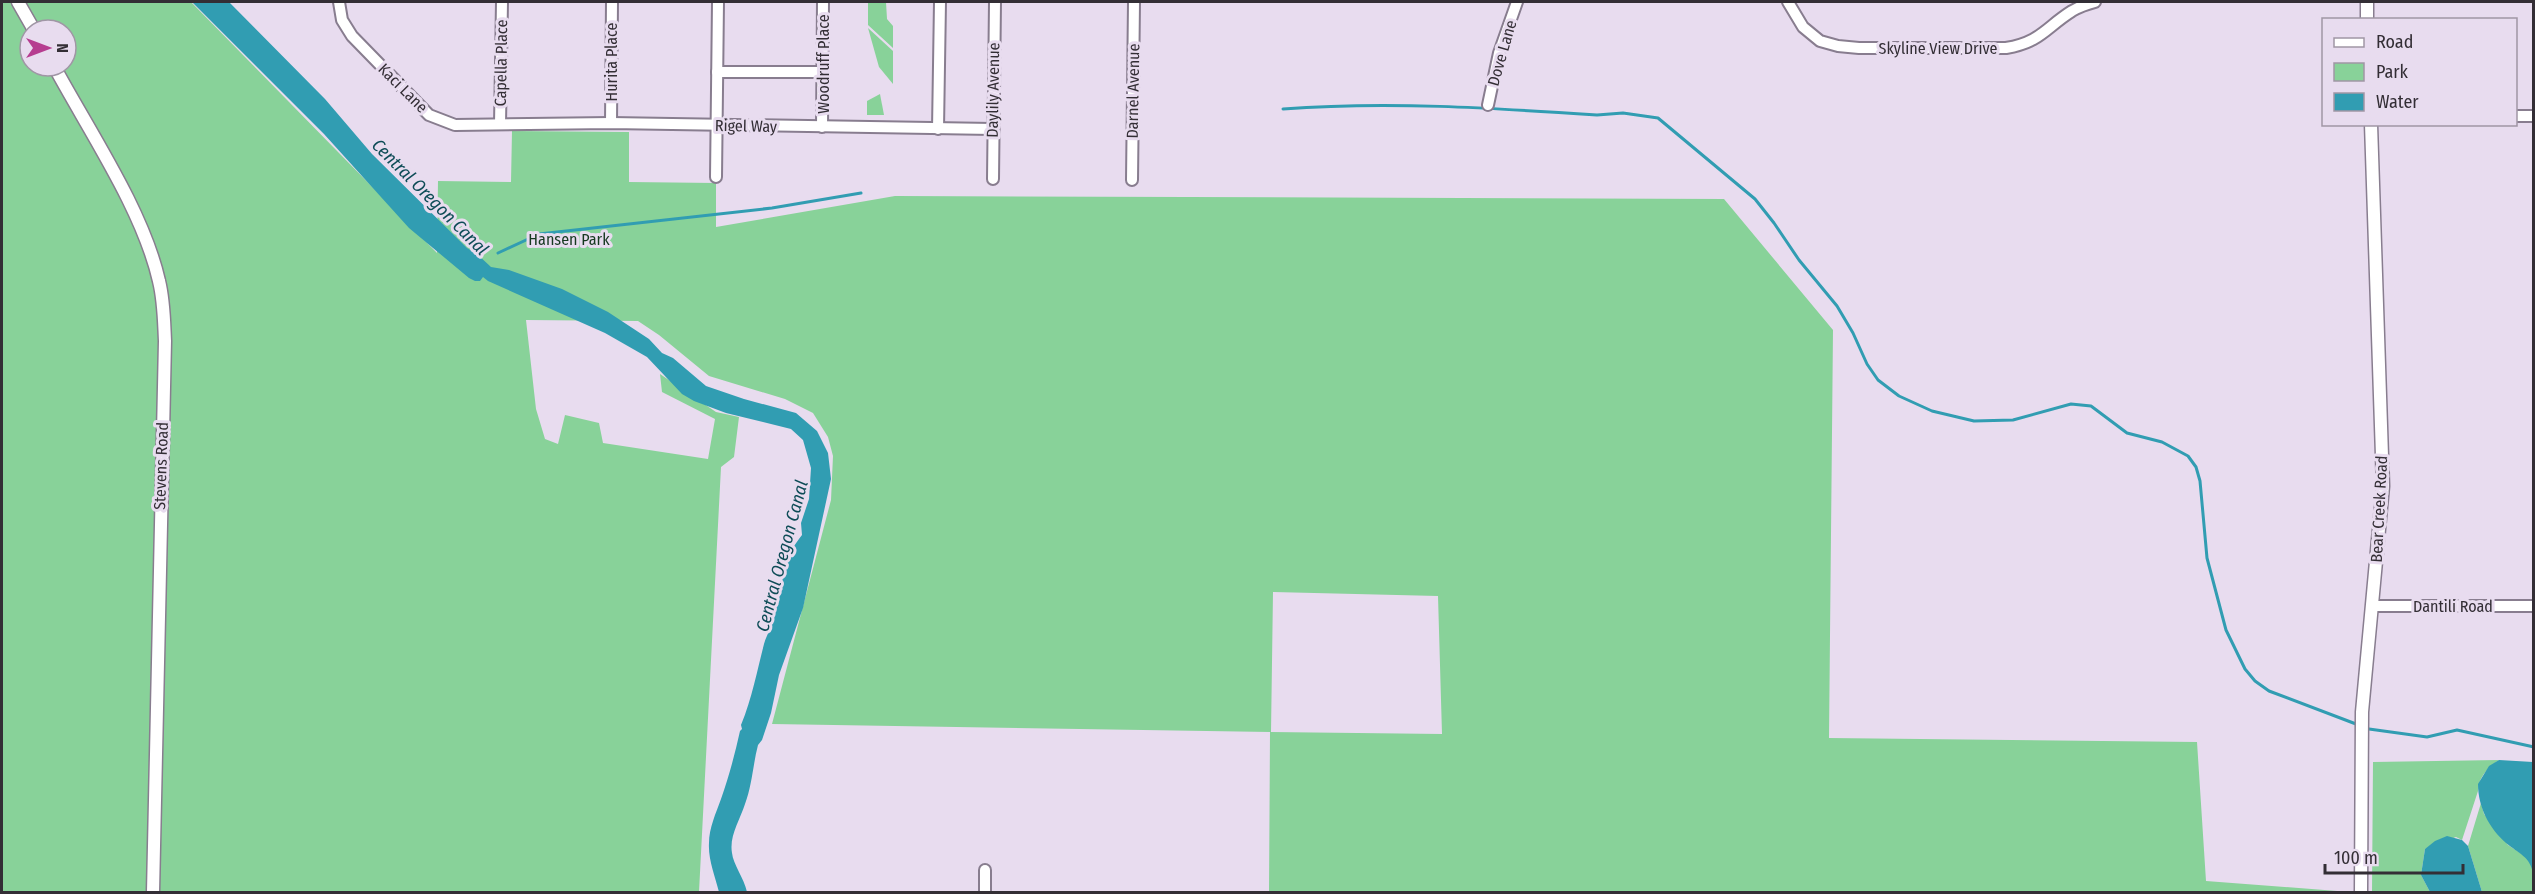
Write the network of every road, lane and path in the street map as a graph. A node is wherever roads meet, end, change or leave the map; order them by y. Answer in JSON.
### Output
{"nodes":[{"id":1,"x":18,"y":2,"type":"edge"},
{"id":2,"x":339,"y":2,"type":"edge"},
{"id":3,"x":502,"y":2,"type":"edge"},
{"id":4,"x":612,"y":2,"type":"edge"},
{"id":5,"x":718,"y":2,"type":"edge"},
{"id":6,"x":823,"y":2,"type":"edge"},
{"id":7,"x":940,"y":2,"type":"edge"},
{"id":8,"x":995,"y":2,"type":"edge"},
{"id":9,"x":1134,"y":2,"type":"edge"},
{"id":10,"x":1517,"y":2,"type":"edge"},
{"id":11,"x":1788,"y":2,"type":"edge"},
{"id":12,"x":2095,"y":2,"type":"edge"},
{"id":13,"x":2367,"y":2,"type":"edge"},
{"id":14,"x":27,"y":18,"type":"edge"},
{"id":15,"x":2367,"y":18,"type":"edge"},
{"id":16,"x":717,"y":72,"type":"junction"},
{"id":17,"x":823,"y":72,"type":"junction"},
{"id":18,"x":60,"y":78,"type":"edge"},
{"id":19,"x":1488,"y":105,"type":"dead end"},
{"id":20,"x":2517,"y":116,"type":"edge"},
{"id":21,"x":2534,"y":116,"type":"edge"},
{"id":22,"x":611,"y":123,"type":"junction"},
{"id":23,"x":500,"y":124,"type":"junction"},
{"id":24,"x":716,"y":126,"type":"junction"},
{"id":25,"x":2371,"y":126,"type":"edge"},
{"id":26,"x":822,"y":127,"type":"junction"},
{"id":27,"x":938,"y":129,"type":"junction"},
{"id":28,"x":993,"y":129,"type":"junction"},
{"id":29,"x":716,"y":177,"type":"dead end"},
{"id":30,"x":993,"y":179,"type":"dead end"},
{"id":31,"x":1132,"y":180,"type":"dead end"},
{"id":32,"x":2373,"y":606,"type":"junction"},
{"id":33,"x":2534,"y":606,"type":"edge"},
{"id":34,"x":985,"y":870,"type":"dead end"},
{"id":35,"x":153,"y":892,"type":"edge"},
{"id":36,"x":985,"y":892,"type":"edge"},
{"id":37,"x":2361,"y":892,"type":"edge"}],
"edges":[{"from":1,"to":14,"type":"street"},
{"from":2,"to":23,"type":"street","name":"Kaci Lane"},
{"from":3,"to":23,"type":"street","name":"Capella Place"},
{"from":4,"to":22,"type":"street","name":"Hurita Place"},
{"from":5,"to":16,"type":"street"},
{"from":6,"to":17,"type":"street","name":"Woodruff Place"},
{"from":7,"to":27,"type":"street"},
{"from":8,"to":28,"type":"street","name":"Daylily Avenue"},
{"from":9,"to":31,"type":"street","name":"Darnel Avenue"},
{"from":10,"to":19,"type":"street","name":"Dove Lane"},
{"from":11,"to":12,"type":"street","name":"Skyline View Drive"},
{"from":13,"to":15,"type":"street"},
{"from":16,"to":17,"type":"street"},
{"from":16,"to":24,"type":"street"},
{"from":17,"to":26,"type":"street","name":"Woodruff Place"},
{"from":18,"to":35,"type":"street","name":"Stevens Road"},
{"from":20,"to":21,"type":"street"},
{"from":22,"to":23,"type":"street","name":"Rigel Way"},
{"from":22,"to":24,"type":"street","name":"Rigel Way"},
{"from":24,"to":26,"type":"street","name":"Rigel Way"},
{"from":24,"to":29,"type":"street"},
{"from":25,"to":32,"type":"street","name":"Bear Creek Road"},
{"from":26,"to":27,"type":"street","name":"Rigel Way"},
{"from":27,"to":28,"type":"street","name":"Rigel Way"},
{"from":28,"to":30,"type":"street","name":"Daylily Avenue"},
{"from":32,"to":33,"type":"street","name":"Dantili Road"},
{"from":32,"to":37,"type":"street","name":"Bear Creek Road"},
{"from":34,"to":36,"type":"street"}]}
